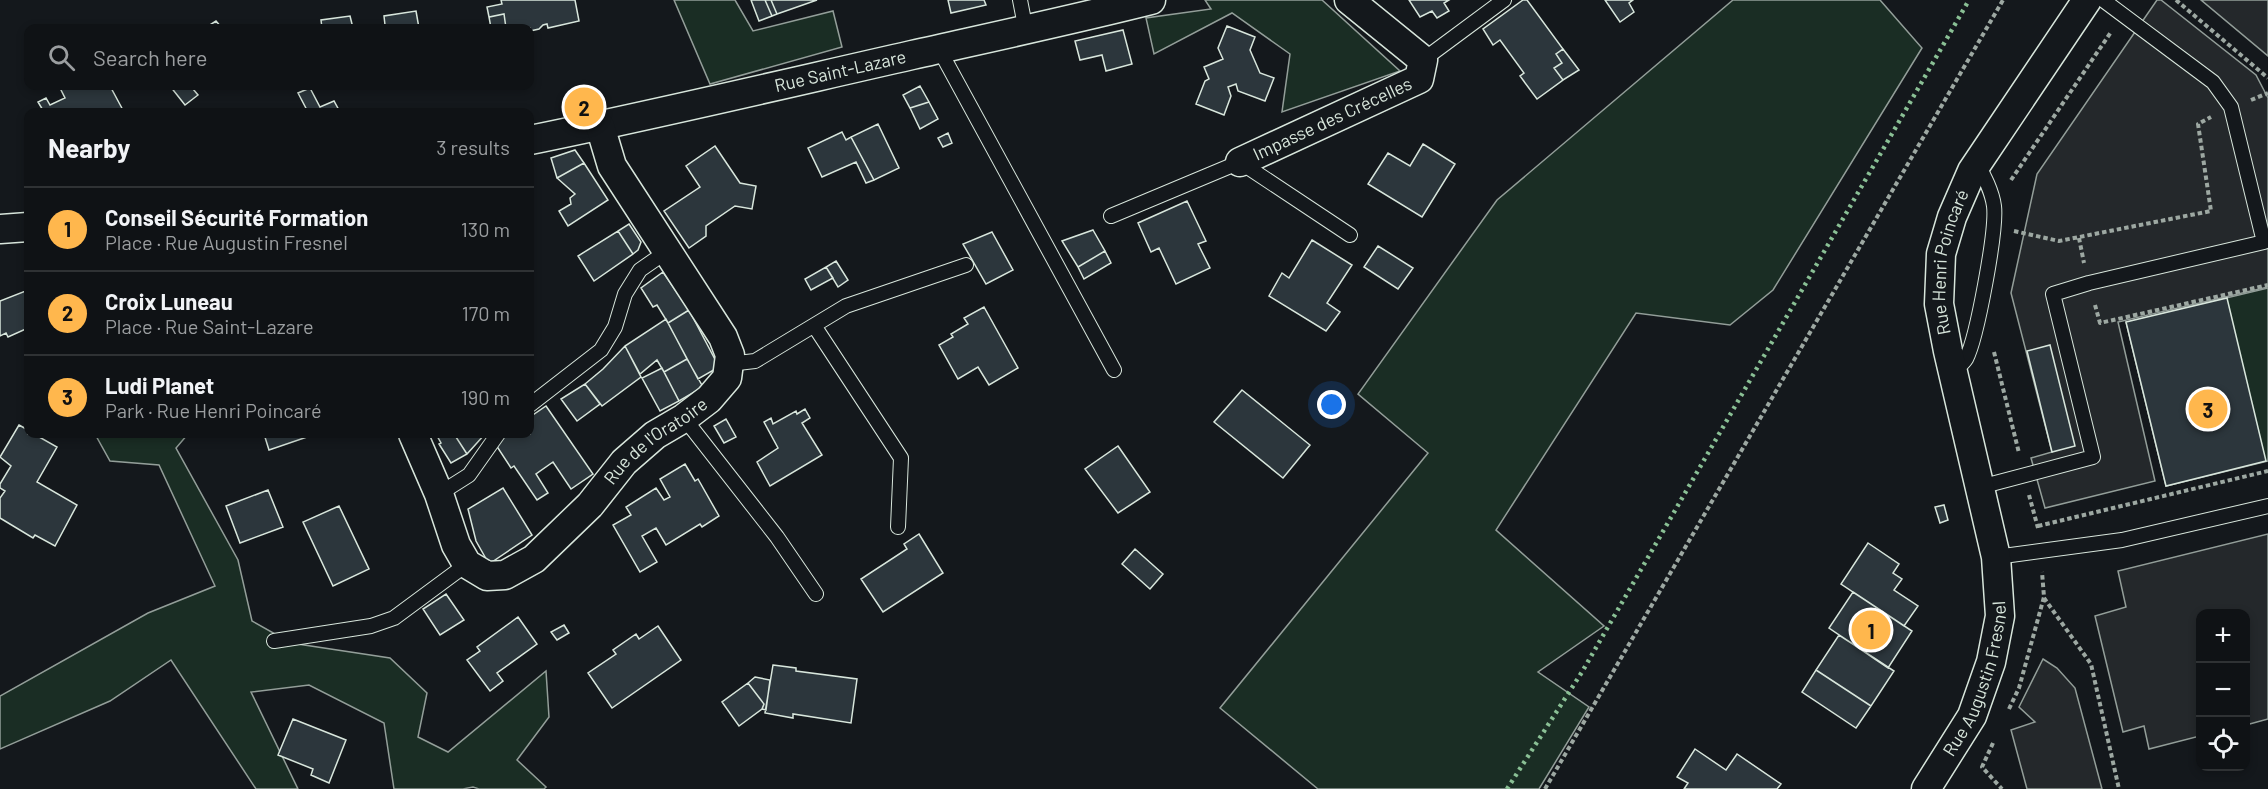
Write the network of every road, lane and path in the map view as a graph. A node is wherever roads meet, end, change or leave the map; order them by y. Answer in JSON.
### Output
{"nodes":[{"id":1,"x":1020,"y":0,"type":"edge"},
{"id":2,"x":1151,"y":0,"type":"edge"},
{"id":3,"x":1349,"y":0,"type":"edge"},
{"id":4,"x":1504,"y":0,"type":"edge"},
{"id":5,"x":2003,"y":0,"type":"edge"},
{"id":6,"x":2087,"y":0,"type":"edge"},
{"id":7,"x":2103,"y":0,"type":"edge"},
{"id":8,"x":2176,"y":0,"type":"edge"},
{"id":9,"x":2123,"y":15,"type":"junction"},
{"id":10,"x":1026,"y":31,"type":"junction"},
{"id":11,"x":939,"y":49,"type":"junction"},
{"id":12,"x":1423,"y":60,"type":"junction"},
{"id":13,"x":2268,"y":77,"type":"edge"},
{"id":14,"x":2268,"y":93,"type":"edge"},
{"id":15,"x":2231,"y":107,"type":"junction"},
{"id":16,"x":600,"y":126,"type":"junction"},
{"id":17,"x":534,"y":139,"type":"edge"},
{"id":18,"x":1240,"y":162,"type":"junction"},
{"id":19,"x":1977,"y":163,"type":"junction"},
{"id":20,"x":2010,"y":188,"type":"dead end"},
{"id":21,"x":1111,"y":216,"type":"dead end"},
{"id":22,"x":24,"y":227,"type":"edge"},
{"id":23,"x":0,"y":229,"type":"edge"},
{"id":24,"x":2008,"y":229,"type":"dead end"},
{"id":25,"x":1350,"y":235,"type":"dead end"},
{"id":26,"x":2079,"y":237,"type":"junction"},
{"id":27,"x":666,"y":252,"type":"junction"},
{"id":28,"x":966,"y":265,"type":"dead end"},
{"id":29,"x":2089,"y":283,"type":"junction"},
{"id":30,"x":2268,"y":285,"type":"edge"},
{"id":31,"x":815,"y":327,"type":"junction"},
{"id":32,"x":1991,"y":341,"type":"dead end"},
{"id":33,"x":729,"y":364,"type":"junction"},
{"id":34,"x":1114,"y":370,"type":"dead end"},
{"id":35,"x":1953,"y":372,"type":"junction"},
{"id":36,"x":534,"y":402,"type":"edge"},
{"id":37,"x":684,"y":418,"type":"junction"},
{"id":38,"x":415,"y":438,"type":"edge"},
{"id":39,"x":495,"y":438,"type":"edge"},
{"id":40,"x":2268,"y":471,"type":"edge"},
{"id":41,"x":2024,"y":475,"type":"junction"},
{"id":42,"x":1980,"y":487,"type":"junction"},
{"id":43,"x":439,"y":494,"type":"junction"},
{"id":44,"x":2268,"y":506,"type":"edge"},
{"id":45,"x":2038,"y":526,"type":"junction"},
{"id":46,"x":898,"y":527,"type":"dead end"},
{"id":47,"x":2041,"y":551,"type":"junction"},
{"id":48,"x":1996,"y":557,"type":"junction"},
{"id":49,"x":468,"y":564,"type":"junction"},
{"id":50,"x":816,"y":594,"type":"dead end"},
{"id":51,"x":2044,"y":597,"type":"junction"},
{"id":52,"x":274,"y":641,"type":"dead end"},
{"id":53,"x":2005,"y":718,"type":"dead end"},
{"id":54,"x":1996,"y":737,"type":"dead end"},
{"id":55,"x":1933,"y":787,"type":"edge"},
{"id":56,"x":1545,"y":789,"type":"edge"},
{"id":57,"x":2002,"y":789,"type":"edge"},
{"id":58,"x":2119,"y":789,"type":"edge"}],
"edges":[{"from":1,"to":10,"type":"lane"},
{"from":2,"to":10,"type":"street","name":"Rue Saint-Lazare"},
{"from":3,"to":12,"type":"street","name":"Impasse des Crécelles"},
{"from":4,"to":12,"type":"lane"},
{"from":5,"to":56,"type":"path"},
{"from":6,"to":19,"type":"street","name":"Rue Henri Poincaré"},
{"from":7,"to":9,"type":"lane"},
{"from":8,"to":13,"type":"path"},
{"from":9,"to":15,"type":"lane"},
{"from":9,"to":20,"type":"path"},
{"from":10,"to":11,"type":"street","name":"Rue Saint-Lazare"},
{"from":11,"to":16,"type":"street","name":"Rue Saint-Lazare"},
{"from":11,"to":34,"type":"lane"},
{"from":12,"to":18,"type":"street","name":"Impasse des Crécelles"},
{"from":14,"to":15,"type":"path"},
{"from":15,"to":26,"type":"path"},
{"from":15,"to":29,"type":"lane"},
{"from":16,"to":17,"type":"street","name":"Rue Saint-Lazare"},
{"from":16,"to":27,"type":"street"},
{"from":18,"to":21,"type":"lane"},
{"from":18,"to":25,"type":"lane"},
{"from":19,"to":35,"type":"street","name":"Rue Henri Poincaré"},
{"from":19,"to":35,"type":"lane"},
{"from":22,"to":23,"type":"street"},
{"from":24,"to":26,"type":"path"},
{"from":26,"to":29,"type":"path"},
{"from":27,"to":33,"type":"street"},
{"from":27,"to":36,"type":"lane"},
{"from":28,"to":31,"type":"lane"},
{"from":29,"to":30,"type":"path"},
{"from":29,"to":41,"type":"lane"},
{"from":31,"to":33,"type":"lane"},
{"from":31,"to":46,"type":"lane"},
{"from":32,"to":41,"type":"path"},
{"from":33,"to":37,"type":"street","name":"Rue de l'Oratoire"},
{"from":35,"to":42,"type":"street","name":"Rue Henri Poincaré"},
{"from":37,"to":49,"type":"street","name":"Rue de l'Oratoire"},
{"from":37,"to":50,"type":"lane"},
{"from":38,"to":43,"type":"street"},
{"from":39,"to":43,"type":"lane"},
{"from":40,"to":45,"type":"path"},
{"from":41,"to":42,"type":"lane"},
{"from":41,"to":45,"type":"path"},
{"from":42,"to":48,"type":"street","name":"Rue Henri Poincaré"},
{"from":43,"to":49,"type":"street"},
{"from":44,"to":47,"type":"lane"},
{"from":45,"to":47,"type":"path"},
{"from":47,"to":48,"type":"lane"},
{"from":47,"to":51,"type":"path"},
{"from":48,"to":55,"type":"street","name":"Rue Augustin Fresnel"},
{"from":49,"to":52,"type":"lane"},
{"from":51,"to":53,"type":"path"},
{"from":51,"to":58,"type":"path"},
{"from":54,"to":57,"type":"path"}]}
